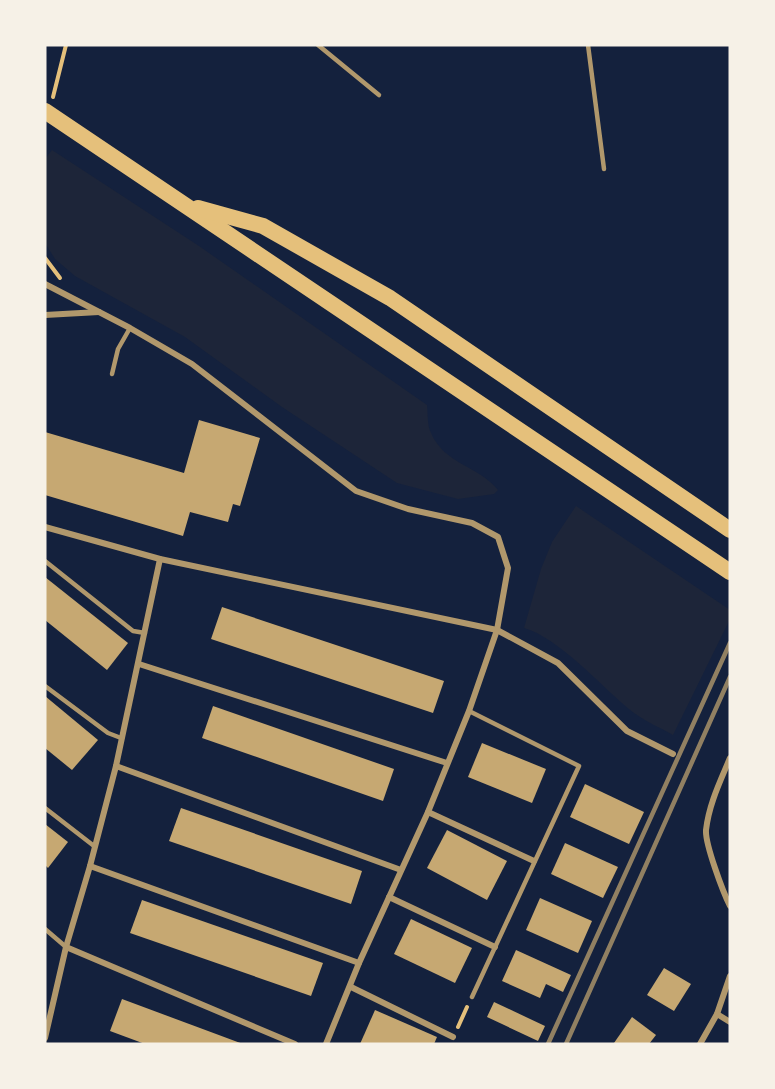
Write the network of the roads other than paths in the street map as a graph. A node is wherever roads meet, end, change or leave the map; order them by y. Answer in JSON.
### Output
{"nodes":[{"id":1,"x":318,"y":45,"type":"edge"},
{"id":2,"x":588,"y":45,"type":"edge"},
{"id":3,"x":379,"y":95,"type":"dead end"},
{"id":4,"x":48,"y":106,"type":"edge"},
{"id":5,"x":604,"y":169,"type":"dead end"},
{"id":6,"x":182,"y":204,"type":"junction"},
{"id":7,"x":45,"y":284,"type":"edge"},
{"id":8,"x":100,"y":312,"type":"junction"},
{"id":9,"x":45,"y":315,"type":"edge"},
{"id":10,"x":130,"y":328,"type":"junction"},
{"id":11,"x":112,"y":374,"type":"dead end"},
{"id":12,"x":45,"y":527,"type":"edge"},
{"id":13,"x":730,"y":530,"type":"edge"},
{"id":14,"x":160,"y":559,"type":"junction"},
{"id":15,"x":45,"y":561,"type":"edge"},
{"id":16,"x":730,"y":572,"type":"edge"},
{"id":17,"x":497,"y":630,"type":"junction"},
{"id":18,"x":146,"y":633,"type":"junction"},
{"id":19,"x":139,"y":664,"type":"junction"},
{"id":20,"x":45,"y":686,"type":"edge"},
{"id":21,"x":469,"y":711,"type":"junction"},
{"id":22,"x":121,"y":738,"type":"junction"},
{"id":23,"x":673,"y":754,"type":"dead end"},
{"id":24,"x":730,"y":758,"type":"edge"},
{"id":25,"x":447,"y":763,"type":"junction"},
{"id":26,"x":116,"y":766,"type":"junction"},
{"id":27,"x":45,"y":808,"type":"edge"},
{"id":28,"x":428,"y":812,"type":"junction"},
{"id":29,"x":94,"y":846,"type":"junction"},
{"id":30,"x":534,"y":861,"type":"junction"},
{"id":31,"x":90,"y":866,"type":"junction"},
{"id":32,"x":401,"y":870,"type":"junction"},
{"id":33,"x":389,"y":897,"type":"junction"},
{"id":34,"x":730,"y":906,"type":"edge"},
{"id":35,"x":45,"y":929,"type":"edge"},
{"id":36,"x":66,"y":947,"type":"junction"},
{"id":37,"x":495,"y":947,"type":"junction"},
{"id":38,"x":359,"y":963,"type":"junction"},
{"id":39,"x":730,"y":976,"type":"edge"},
{"id":40,"x":351,"y":987,"type":"junction"},
{"id":41,"x":472,"y":997,"type":"road end"},
{"id":42,"x":717,"y":1014,"type":"junction"},
{"id":43,"x":730,"y":1022,"type":"edge"},
{"id":44,"x":453,"y":1037,"type":"road end"},
{"id":45,"x":45,"y":1038,"type":"edge"},
{"id":46,"x":295,"y":1044,"type":"edge"},
{"id":47,"x":326,"y":1044,"type":"edge"},
{"id":48,"x":700,"y":1044,"type":"edge"}],
"edges":[{"from":1,"to":3,"type":"lane"},
{"from":2,"to":5,"type":"lane"},
{"from":4,"to":6,"type":"highway"},
{"from":6,"to":13,"type":"highway"},
{"from":6,"to":16,"type":"highway"},
{"from":7,"to":8,"type":"street"},
{"from":8,"to":9,"type":"street"},
{"from":8,"to":10,"type":"street"},
{"from":10,"to":11,"type":"lane"},
{"from":10,"to":17,"type":"street"},
{"from":12,"to":14,"type":"street"},
{"from":14,"to":17,"type":"street"},
{"from":14,"to":18,"type":"street"},
{"from":15,"to":18,"type":"lane"},
{"from":17,"to":21,"type":"street"},
{"from":17,"to":23,"type":"street"},
{"from":18,"to":19,"type":"street"},
{"from":19,"to":22,"type":"street"},
{"from":19,"to":25,"type":"street"},
{"from":20,"to":22,"type":"lane"},
{"from":21,"to":25,"type":"street"},
{"from":21,"to":30,"type":"lane"},
{"from":22,"to":26,"type":"street"},
{"from":24,"to":34,"type":"street"},
{"from":25,"to":28,"type":"street"},
{"from":26,"to":29,"type":"street"},
{"from":26,"to":32,"type":"street"},
{"from":27,"to":29,"type":"lane"},
{"from":28,"to":30,"type":"street"},
{"from":28,"to":32,"type":"street"},
{"from":29,"to":31,"type":"street"},
{"from":30,"to":37,"type":"lane"},
{"from":31,"to":36,"type":"street"},
{"from":31,"to":38,"type":"street"},
{"from":32,"to":33,"type":"street"},
{"from":33,"to":37,"type":"street"},
{"from":33,"to":38,"type":"street"},
{"from":35,"to":36,"type":"lane"},
{"from":36,"to":45,"type":"street"},
{"from":36,"to":46,"type":"street"},
{"from":37,"to":41,"type":"lane"},
{"from":38,"to":40,"type":"street"},
{"from":39,"to":42,"type":"street"},
{"from":40,"to":44,"type":"street"},
{"from":40,"to":47,"type":"street"},
{"from":42,"to":43,"type":"street"},
{"from":42,"to":48,"type":"street"}]}
